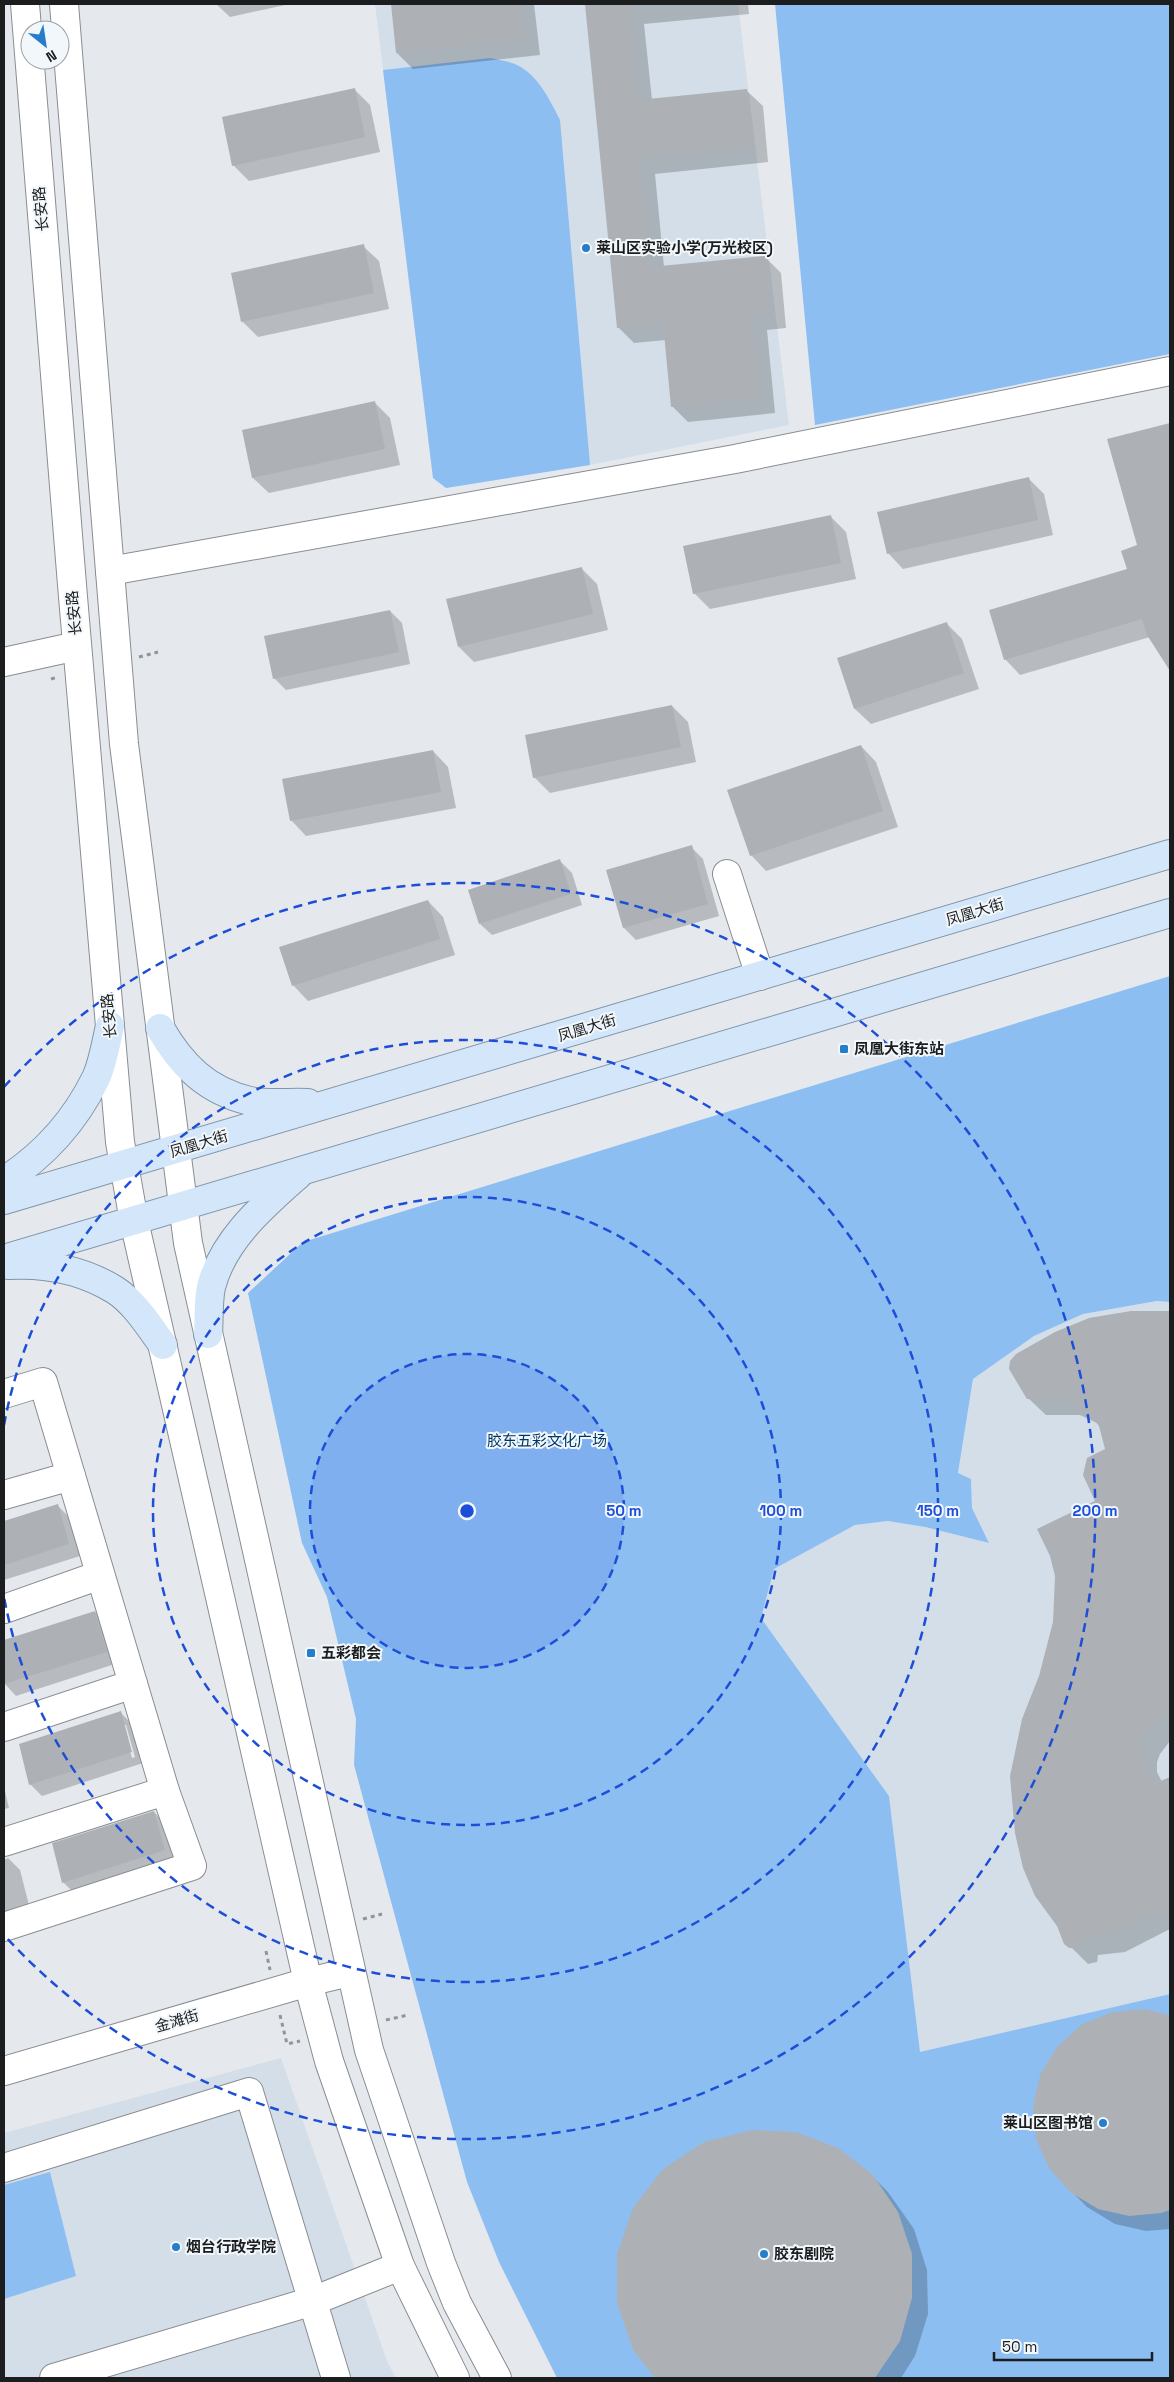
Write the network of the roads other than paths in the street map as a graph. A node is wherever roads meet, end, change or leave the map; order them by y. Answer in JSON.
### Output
{"nodes":[{"id":1,"x":25,"y":4,"type":"edge"},
{"id":2,"x":64,"y":4,"type":"edge"},
{"id":3,"x":1170,"y":371,"type":"edge"},
{"id":4,"x":110,"y":571,"type":"junction"},
{"id":5,"x":77,"y":646,"type":"junction"},
{"id":6,"x":4,"y":662,"type":"edge"},
{"id":7,"x":1170,"y":854,"type":"edge"},
{"id":8,"x":727,"y":874,"type":"dead end"},
{"id":9,"x":1170,"y":913,"type":"edge"},
{"id":10,"x":760,"y":976,"type":"junction"},
{"id":11,"x":110,"y":1026,"type":"junction"},
{"id":12,"x":160,"y":1028,"type":"junction"},
{"id":13,"x":334,"y":1103,"type":"junction"},
{"id":14,"x":176,"y":1151,"type":"junction"},
{"id":15,"x":124,"y":1166,"type":"junction"},
{"id":16,"x":304,"y":1170,"type":"junction"},
{"id":17,"x":4,"y":1181,"type":"edge"},
{"id":18,"x":4,"y":1200,"type":"edge"},
{"id":19,"x":183,"y":1206,"type":"junction"},
{"id":20,"x":134,"y":1220,"type":"junction"},
{"id":21,"x":4,"y":1258,"type":"edge"},
{"id":22,"x":4,"y":1265,"type":"edge"},
{"id":23,"x":208,"y":1334,"type":"junction"},
{"id":24,"x":162,"y":1345,"type":"junction"},
{"id":25,"x":4,"y":1394,"type":"edge"},
{"id":26,"x":71,"y":1476,"type":"junction"},
{"id":27,"x":4,"y":1495,"type":"edge"},
{"id":28,"x":100,"y":1575,"type":"junction"},
{"id":29,"x":4,"y":1609,"type":"edge"},
{"id":30,"x":133,"y":1684,"type":"junction"},
{"id":31,"x":4,"y":1727,"type":"edge"},
{"id":32,"x":165,"y":1791,"type":"junction"},
{"id":33,"x":4,"y":1842,"type":"edge"},
{"id":34,"x":4,"y":1927,"type":"edge"},
{"id":35,"x":350,"y":1972,"type":"junction"},
{"id":36,"x":308,"y":1982,"type":"junction"},
{"id":37,"x":4,"y":2071,"type":"edge"},
{"id":38,"x":4,"y":2168,"type":"edge"},
{"id":39,"x":400,"y":2266,"type":"junction"},
{"id":40,"x":313,"y":2301,"type":"junction"},
{"id":41,"x":54,"y":2378,"type":"edge"},
{"id":42,"x":336,"y":2378,"type":"edge"},
{"id":43,"x":455,"y":2378,"type":"edge"},
{"id":44,"x":497,"y":2378,"type":"edge"}],
"edges":[{"from":1,"to":5,"type":"street","name":"长安路"},
{"from":2,"to":4,"type":"street"},
{"from":3,"to":4,"type":"street"},
{"from":4,"to":12,"type":"street"},
{"from":5,"to":6,"type":"street"},
{"from":5,"to":11,"type":"street","name":"长安路"},
{"from":7,"to":10,"type":"main road","name":"凤凰大街"},
{"from":8,"to":10,"type":"street"},
{"from":9,"to":16,"type":"main road"},
{"from":10,"to":13,"type":"main road","name":"凤凰大街"},
{"from":11,"to":15,"type":"street","name":"长安路"},
{"from":11,"to":17,"type":"main road"},
{"from":12,"to":13,"type":"main road"},
{"from":12,"to":14,"type":"street"},
{"from":13,"to":14,"type":"main road","name":"凤凰大街"},
{"from":14,"to":15,"type":"main road","name":"凤凰大街"},
{"from":14,"to":19,"type":"street"},
{"from":15,"to":18,"type":"main road","name":"凤凰大街"},
{"from":15,"to":20,"type":"street","name":"长安路"},
{"from":16,"to":19,"type":"main road"},
{"from":16,"to":23,"type":"main road"},
{"from":19,"to":20,"type":"main road"},
{"from":19,"to":23,"type":"street"},
{"from":20,"to":21,"type":"main road"},
{"from":20,"to":24,"type":"street","name":"长安路"},
{"from":22,"to":24,"type":"main road"},
{"from":23,"to":35,"type":"street"},
{"from":24,"to":36,"type":"street","name":"长安路"},
{"from":25,"to":26,"type":"street"},
{"from":26,"to":27,"type":"street"},
{"from":26,"to":28,"type":"street"},
{"from":28,"to":29,"type":"street"},
{"from":28,"to":30,"type":"street"},
{"from":30,"to":31,"type":"street"},
{"from":30,"to":32,"type":"street"},
{"from":32,"to":33,"type":"street"},
{"from":32,"to":34,"type":"street"},
{"from":35,"to":36,"type":"street","name":"金滩街"},
{"from":35,"to":44,"type":"street"},
{"from":36,"to":37,"type":"street","name":"金滩街"},
{"from":36,"to":39,"type":"street","name":"长安路"},
{"from":38,"to":40,"type":"street"},
{"from":39,"to":40,"type":"street"},
{"from":39,"to":43,"type":"street","name":"长安路"},
{"from":40,"to":41,"type":"street"},
{"from":40,"to":42,"type":"street"}]}
